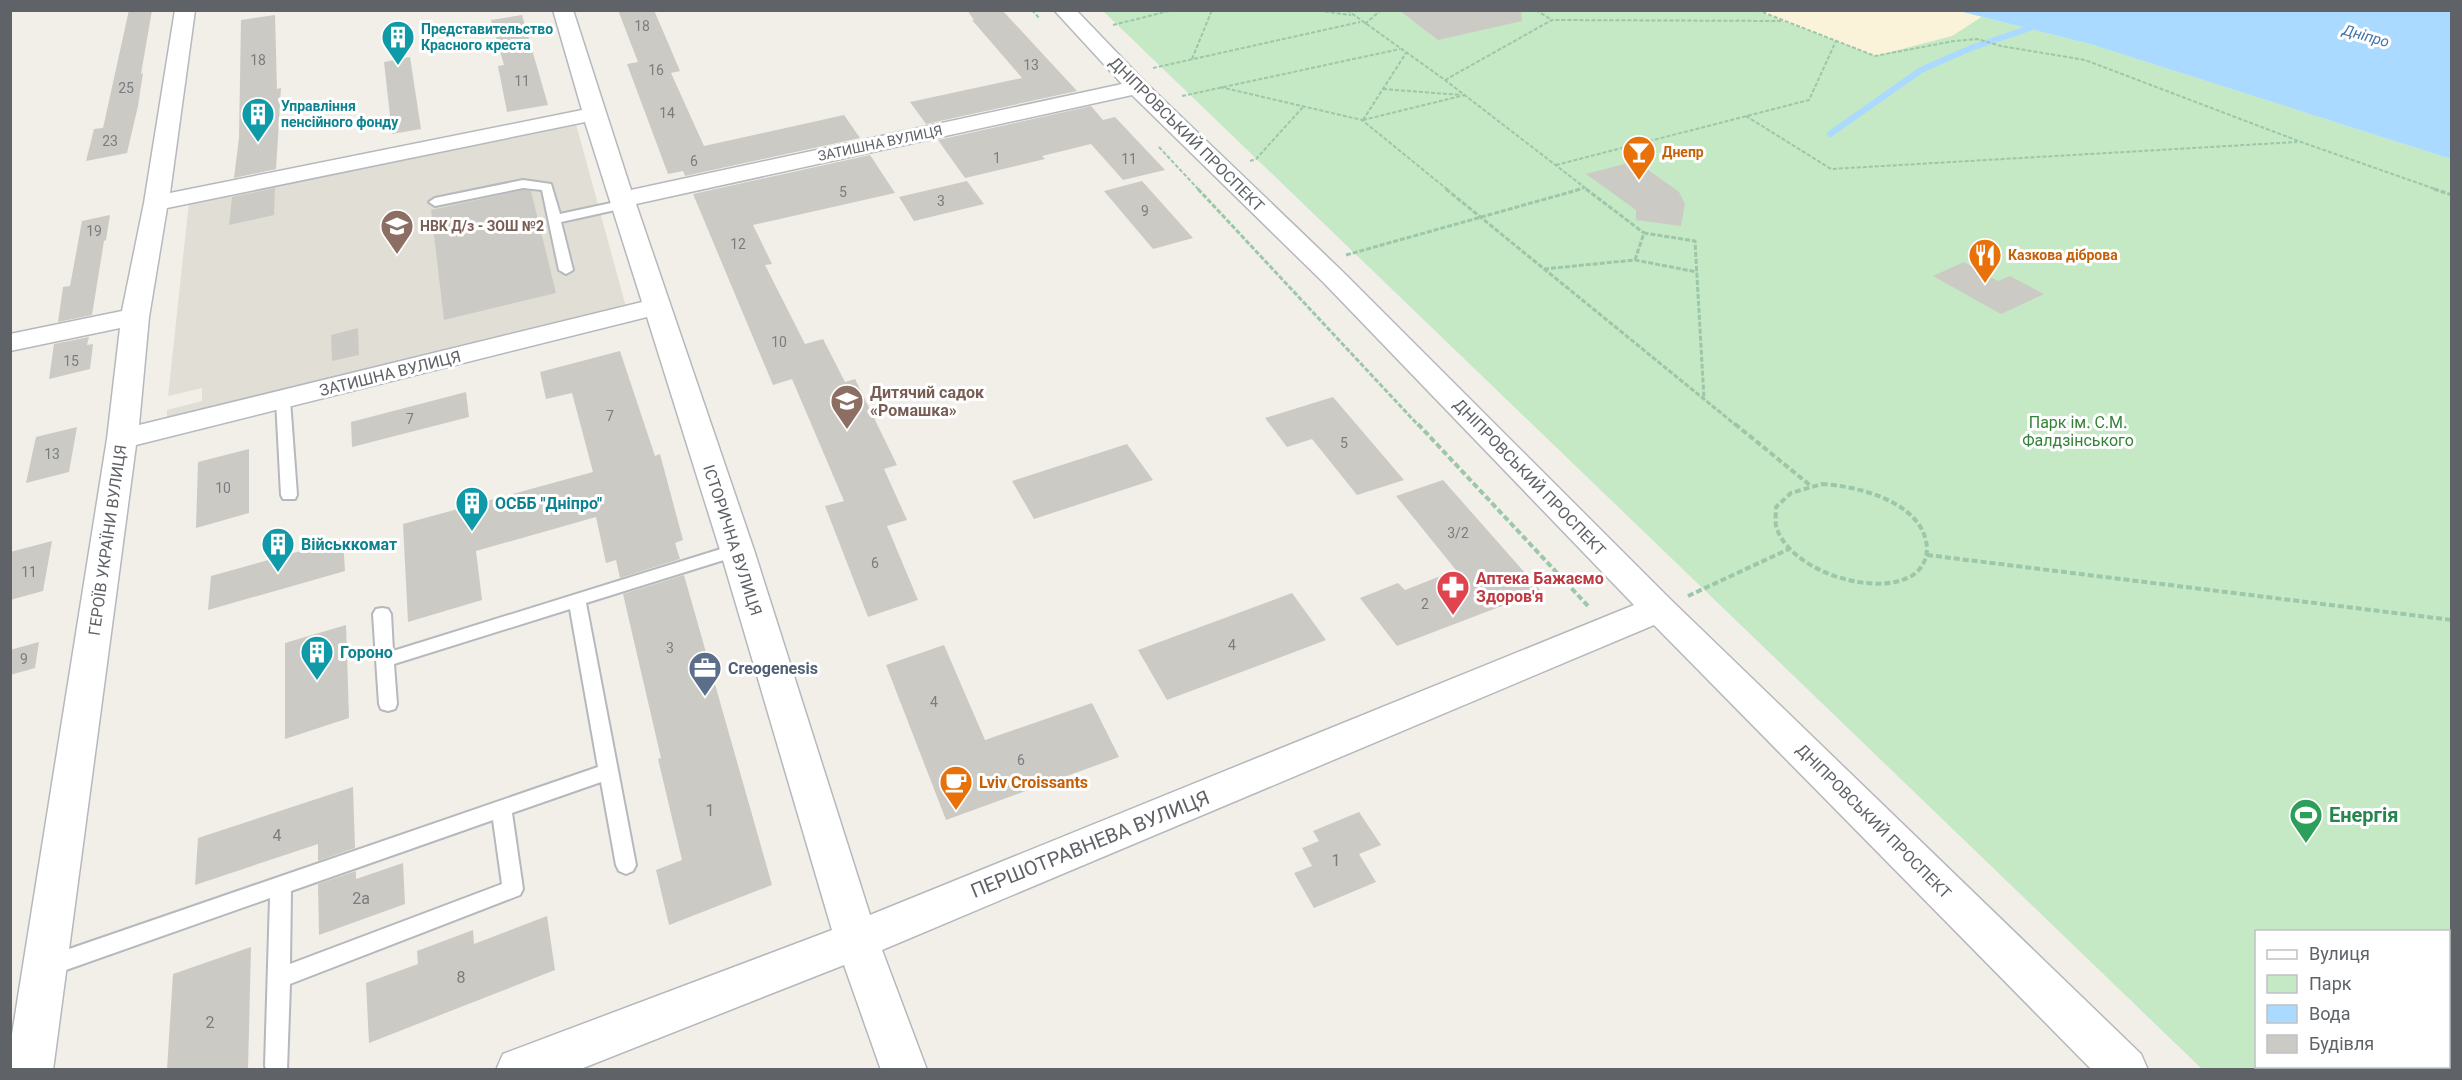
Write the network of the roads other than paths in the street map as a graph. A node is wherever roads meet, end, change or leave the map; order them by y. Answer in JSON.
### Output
{"nodes":[{"id":1,"x":185,"y":10,"type":"edge"},
{"id":2,"x":563,"y":10,"type":"edge"},
{"id":3,"x":1064,"y":10,"type":"edge"},
{"id":4,"x":1145,"y":78,"type":"junction"},
{"id":5,"x":594,"y":114,"type":"junction"},
{"id":6,"x":435,"y":202,"type":"dead end"},
{"id":7,"x":624,"y":202,"type":"junction"},
{"id":8,"x":156,"y":203,"type":"junction"},
{"id":9,"x":555,"y":219,"type":"junction"},
{"id":10,"x":566,"y":270,"type":"dead end"},
{"id":11,"x":657,"y":306,"type":"junction"},
{"id":12,"x":135,"y":316,"type":"junction"},
{"id":13,"x":10,"y":343,"type":"edge"},
{"id":14,"x":283,"y":400,"type":"junction"},
{"id":15,"x":122,"y":440,"type":"junction"},
{"id":16,"x":289,"y":495,"type":"dead end"},
{"id":17,"x":737,"y":550,"type":"junction"},
{"id":18,"x":577,"y":600,"type":"junction"},
{"id":19,"x":1673,"y":602,"type":"junction"},
{"id":20,"x":382,"y":614,"type":"dead end"},
{"id":21,"x":385,"y":660,"type":"junction"},
{"id":22,"x":388,"y":704,"type":"dead end"},
{"id":23,"x":609,"y":771,"type":"junction"},
{"id":24,"x":502,"y":809,"type":"junction"},
{"id":25,"x":626,"y":865,"type":"dead end"},
{"id":26,"x":281,"y":885,"type":"junction"},
{"id":27,"x":857,"y":940,"type":"junction"},
{"id":28,"x":43,"y":968,"type":"junction"},
{"id":29,"x":279,"y":978,"type":"junction"},
{"id":30,"x":277,"y":1066,"type":"dead end"},
{"id":31,"x":30,"y":1070,"type":"edge"},
{"id":32,"x":519,"y":1070,"type":"edge"},
{"id":33,"x":904,"y":1070,"type":"edge"},
{"id":34,"x":2125,"y":1070,"type":"edge"}],
"edges":[{"from":1,"to":8,"type":"street","name":"ГЕРОЇВ УКРАЇНИ ВУЛИЦЯ"},
{"from":2,"to":5,"type":"street","name":"ІСТОРИЧНА ВУЛИЦЯ"},
{"from":3,"to":4,"type":"street","name":"ДНІПРОВСЬКИЙ ПРОСПЕКТ"},
{"from":4,"to":7,"type":"street","name":"ЗАТИШНА ВУЛИЦЯ"},
{"from":4,"to":19,"type":"street","name":"ДНІПРОВСЬКИЙ ПРОСПЕКТ"},
{"from":5,"to":7,"type":"street","name":"ІСТОРИЧНА ВУЛИЦЯ"},
{"from":5,"to":8,"type":"street"},
{"from":6,"to":9,"type":"lane"},
{"from":7,"to":9,"type":"lane"},
{"from":7,"to":11,"type":"street","name":"ІСТОРИЧНА ВУЛИЦЯ"},
{"from":8,"to":12,"type":"street","name":"ГЕРОЇВ УКРАЇНИ ВУЛИЦЯ"},
{"from":9,"to":10,"type":"lane"},
{"from":11,"to":14,"type":"street","name":"ЗАТИШНА ВУЛИЦЯ"},
{"from":11,"to":17,"type":"street","name":"ІСТОРИЧНА ВУЛИЦЯ"},
{"from":12,"to":13,"type":"street"},
{"from":12,"to":15,"type":"street","name":"ГЕРОЇВ УКРАЇНИ ВУЛИЦЯ"},
{"from":14,"to":15,"type":"street","name":"ЗАТИШНА ВУЛИЦЯ"},
{"from":14,"to":16,"type":"lane"},
{"from":15,"to":28,"type":"street","name":"ГЕРОЇВ УКРАЇНИ ВУЛИЦЯ"},
{"from":17,"to":18,"type":"lane"},
{"from":17,"to":27,"type":"street","name":"ІСТОРИЧНА ВУЛИЦЯ"},
{"from":18,"to":21,"type":"lane"},
{"from":18,"to":23,"type":"lane"},
{"from":19,"to":27,"type":"street","name":"ПЕРШОТРАВНЕВА ВУЛИЦЯ"},
{"from":19,"to":34,"type":"street","name":"ДНІПРОВСЬКИЙ ПРОСПЕКТ"},
{"from":20,"to":21,"type":"lane"},
{"from":21,"to":22,"type":"lane"},
{"from":23,"to":24,"type":"lane"},
{"from":23,"to":25,"type":"lane"},
{"from":24,"to":26,"type":"lane"},
{"from":24,"to":29,"type":"lane"},
{"from":26,"to":28,"type":"lane"},
{"from":26,"to":29,"type":"lane"},
{"from":27,"to":32,"type":"street","name":"ПЕРШОТРАВНЕВА ВУЛИЦЯ"},
{"from":27,"to":33,"type":"street","name":"ІСТОРИЧНА ВУЛИЦЯ"},
{"from":28,"to":31,"type":"street","name":"ГЕРОЇВ УКРАЇНИ ВУЛИЦЯ"},
{"from":29,"to":30,"type":"lane"}]}
